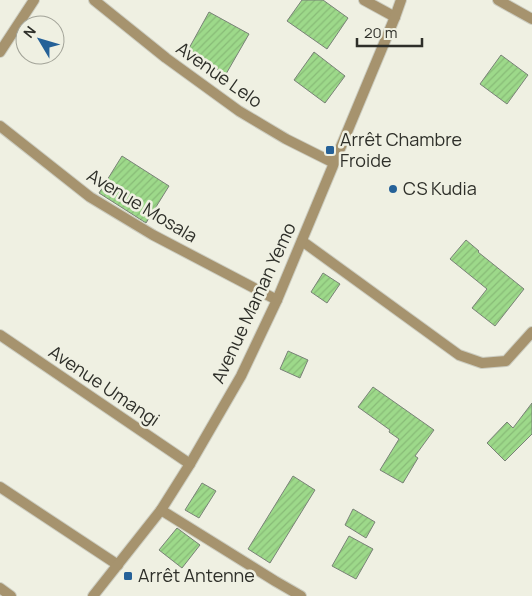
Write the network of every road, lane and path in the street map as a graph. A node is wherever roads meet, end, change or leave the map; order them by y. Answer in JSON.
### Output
{"nodes":[{"id":1,"x":34,"y":0,"type":"edge"},
{"id":2,"x":94,"y":0,"type":"edge"},
{"id":3,"x":364,"y":0,"type":"edge"},
{"id":4,"x":401,"y":0,"type":"edge"},
{"id":5,"x":498,"y":0,"type":"edge"},
{"id":6,"x":395,"y":17,"type":"junction"},
{"id":7,"x":532,"y":19,"type":"edge"},
{"id":8,"x":0,"y":52,"type":"edge"},
{"id":9,"x":0,"y":126,"type":"edge"},
{"id":10,"x":334,"y":163,"type":"junction"},
{"id":11,"x":302,"y":240,"type":"junction"},
{"id":12,"x":277,"y":300,"type":"junction"},
{"id":13,"x":532,"y":332,"type":"edge"},
{"id":14,"x":0,"y":335,"type":"edge"},
{"id":15,"x":190,"y":464,"type":"junction"},
{"id":16,"x":0,"y":487,"type":"edge"},
{"id":17,"x":160,"y":510,"type":"junction"},
{"id":18,"x":118,"y":565,"type":"junction"},
{"id":19,"x":0,"y":588,"type":"edge"},
{"id":20,"x":11,"y":596,"type":"edge"},
{"id":21,"x":93,"y":596,"type":"edge"},
{"id":22,"x":302,"y":596,"type":"edge"}],
"edges":[{"from":1,"to":8,"type":"street"},
{"from":2,"to":10,"type":"street","name":"Avenue Lelo"},
{"from":3,"to":6,"type":"street"},
{"from":4,"to":6,"type":"street","name":"Avenue Maman Yemo"},
{"from":5,"to":7,"type":"street"},
{"from":6,"to":10,"type":"street","name":"Avenue Maman Yemo"},
{"from":9,"to":12,"type":"street","name":"Avenue Mosala"},
{"from":10,"to":11,"type":"street","name":"Avenue Maman Yemo"},
{"from":11,"to":12,"type":"street","name":"Avenue Maman Yemo"},
{"from":11,"to":13,"type":"street"},
{"from":12,"to":15,"type":"street","name":"Avenue Maman Yemo"},
{"from":14,"to":15,"type":"street","name":"Avenue Umangi"},
{"from":15,"to":17,"type":"street","name":"Avenue Maman Yemo"},
{"from":16,"to":18,"type":"street"},
{"from":17,"to":18,"type":"street","name":"Avenue Maman Yemo"},
{"from":17,"to":22,"type":"street"},
{"from":18,"to":21,"type":"street","name":"Avenue Maman Yemo"},
{"from":19,"to":20,"type":"street"}]}
